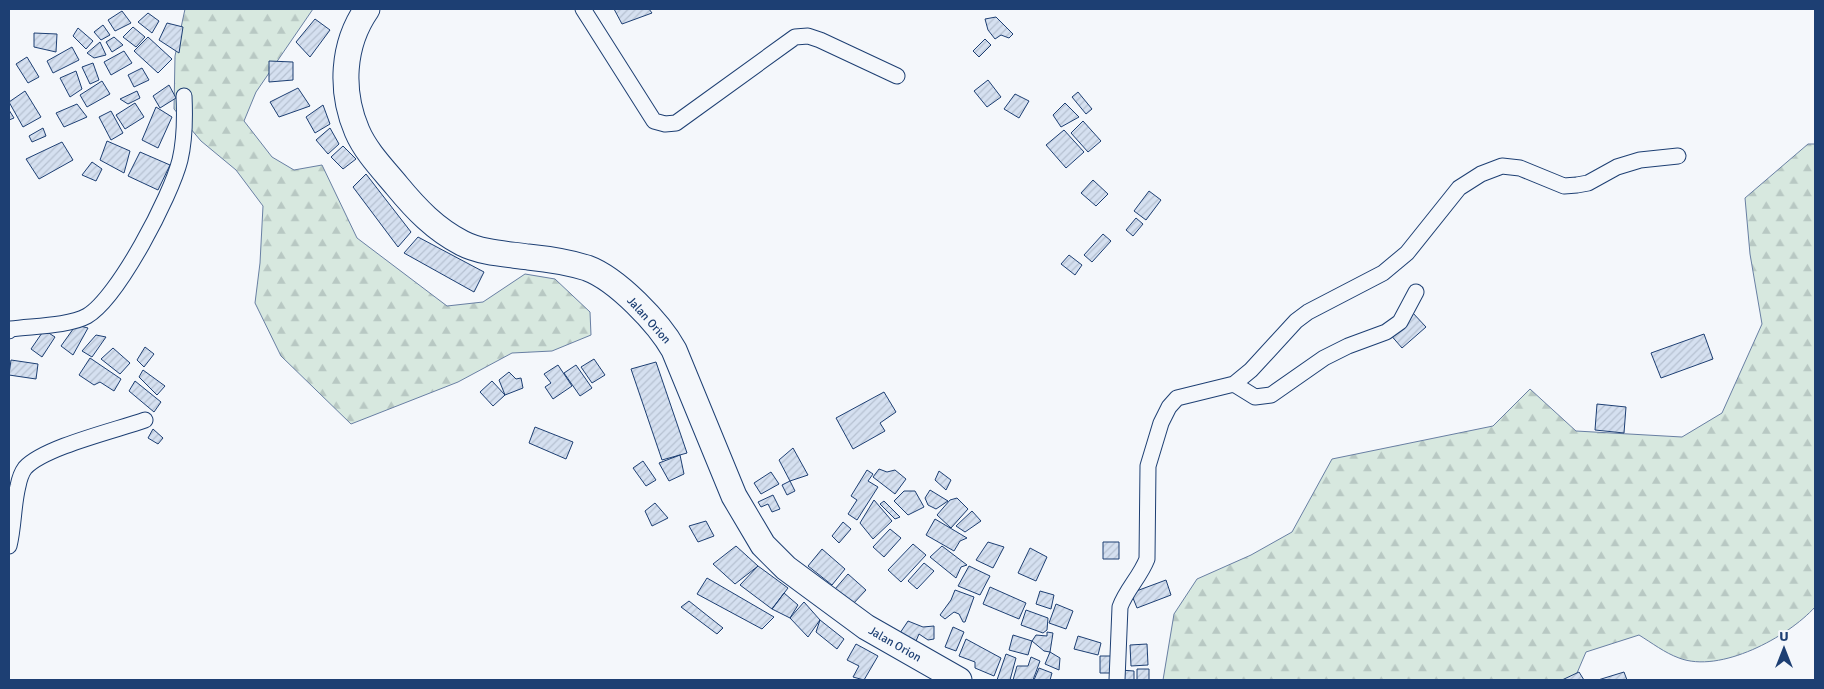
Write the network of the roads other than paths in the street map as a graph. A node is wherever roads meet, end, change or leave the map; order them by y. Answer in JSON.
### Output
{"nodes":[{"id":1,"x":367,"y":9,"type":"edge"},
{"id":2,"x":583,"y":9,"type":"edge"},
{"id":3,"x":897,"y":76,"type":"dead end"},
{"id":4,"x":184,"y":96,"type":"dead end"},
{"id":5,"x":1678,"y":156,"type":"dead end"},
{"id":6,"x":1416,"y":292,"type":"dead end"},
{"id":7,"x":9,"y":331,"type":"edge"},
{"id":8,"x":1234,"y":384,"type":"junction"},
{"id":9,"x":145,"y":420,"type":"dead end"},
{"id":10,"x":12,"y":514,"type":"edge"},
{"id":11,"x":9,"y":546,"type":"edge"},
{"id":12,"x":959,"y":680,"type":"edge"},
{"id":13,"x":1117,"y":680,"type":"edge"}],
"edges":[{"from":1,"to":12,"type":"highway","name":"Jalan Orion"},
{"from":2,"to":3,"type":"street"},
{"from":4,"to":7,"type":"street"},
{"from":5,"to":8,"type":"street"},
{"from":6,"to":8,"type":"street"},
{"from":8,"to":13,"type":"street"},
{"from":9,"to":10,"type":"street"},
{"from":10,"to":11,"type":"street"}]}
